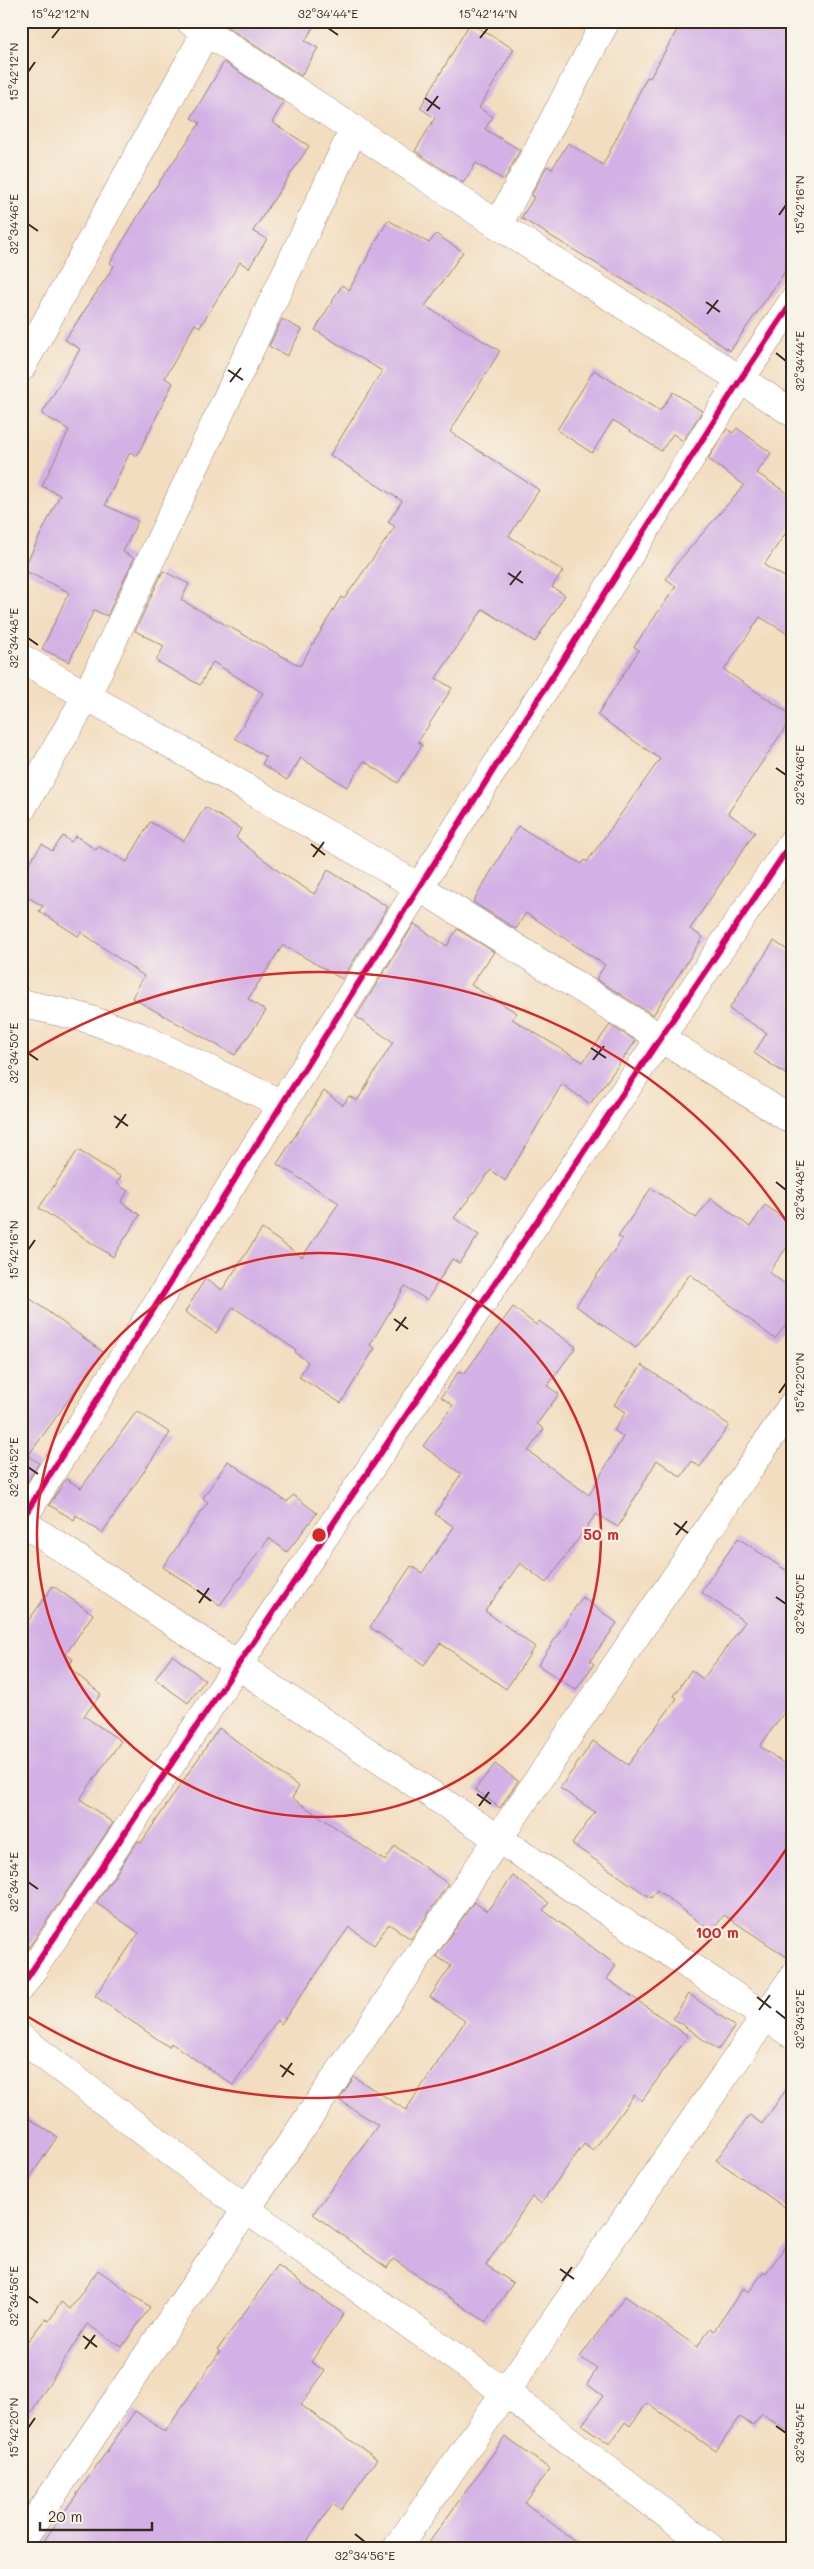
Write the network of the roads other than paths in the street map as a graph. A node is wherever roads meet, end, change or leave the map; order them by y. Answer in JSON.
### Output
{"nodes":[{"id":1,"x":606,"y":21,"type":"edge"},
{"id":2,"x":203,"y":25,"type":"edge"},
{"id":3,"x":354,"y":129,"type":"junction"},
{"id":4,"x":498,"y":225,"type":"junction"},
{"id":5,"x":793,"y":301,"type":"edge"},
{"id":6,"x":21,"y":368,"type":"edge"},
{"id":7,"x":740,"y":380,"type":"junction"},
{"id":8,"x":793,"y":413,"type":"edge"},
{"id":9,"x":21,"y":658,"type":"edge"},
{"id":10,"x":87,"y":695,"type":"junction"},
{"id":11,"x":21,"y":810,"type":"edge"},
{"id":12,"x":793,"y":841,"type":"edge"},
{"id":13,"x":419,"y":887,"type":"junction"},
{"id":14,"x":21,"y":1003,"type":"edge"},
{"id":15,"x":661,"y":1038,"type":"junction"},
{"id":16,"x":282,"y":1104,"type":"junction"},
{"id":17,"x":793,"y":1121,"type":"edge"},
{"id":18,"x":793,"y":1404,"type":"edge"},
{"id":19,"x":21,"y":1521,"type":"edge"},
{"id":20,"x":239,"y":1667,"type":"junction"},
{"id":21,"x":500,"y":1839,"type":"junction"},
{"id":22,"x":793,"y":1977,"type":"edge"},
{"id":23,"x":21,"y":1987,"type":"edge"},
{"id":24,"x":764,"y":2016,"type":"junction"},
{"id":25,"x":793,"y":2035,"type":"edge"},
{"id":26,"x":21,"y":2038,"type":"edge"},
{"id":27,"x":244,"y":2208,"type":"junction"},
{"id":28,"x":506,"y":2393,"type":"junction"},
{"id":29,"x":21,"y":2541,"type":"edge"},
{"id":30,"x":397,"y":2548,"type":"edge"},
{"id":31,"x":711,"y":2548,"type":"edge"}],
"edges":[{"from":1,"to":4,"type":"street"},
{"from":2,"to":3,"type":"street"},
{"from":2,"to":6,"type":"street"},
{"from":3,"to":4,"type":"street"},
{"from":3,"to":10,"type":"street"},
{"from":4,"to":7,"type":"street"},
{"from":5,"to":7,"type":"street"},
{"from":7,"to":8,"type":"street"},
{"from":7,"to":13,"type":"street"},
{"from":9,"to":10,"type":"street"},
{"from":10,"to":11,"type":"street"},
{"from":10,"to":13,"type":"street"},
{"from":12,"to":15,"type":"street"},
{"from":13,"to":15,"type":"street"},
{"from":13,"to":16,"type":"street"},
{"from":14,"to":16,"type":"street"},
{"from":15,"to":17,"type":"street"},
{"from":15,"to":20,"type":"street"},
{"from":16,"to":19,"type":"street"},
{"from":18,"to":21,"type":"street"},
{"from":19,"to":20,"type":"street"},
{"from":20,"to":21,"type":"street"},
{"from":20,"to":23,"type":"street"},
{"from":21,"to":24,"type":"street"},
{"from":21,"to":27,"type":"street"},
{"from":22,"to":24,"type":"street"},
{"from":24,"to":25,"type":"street"},
{"from":24,"to":28,"type":"street"},
{"from":26,"to":27,"type":"street"},
{"from":27,"to":28,"type":"street"},
{"from":27,"to":29,"type":"street"},
{"from":28,"to":30,"type":"street"},
{"from":28,"to":31,"type":"street"}]}
